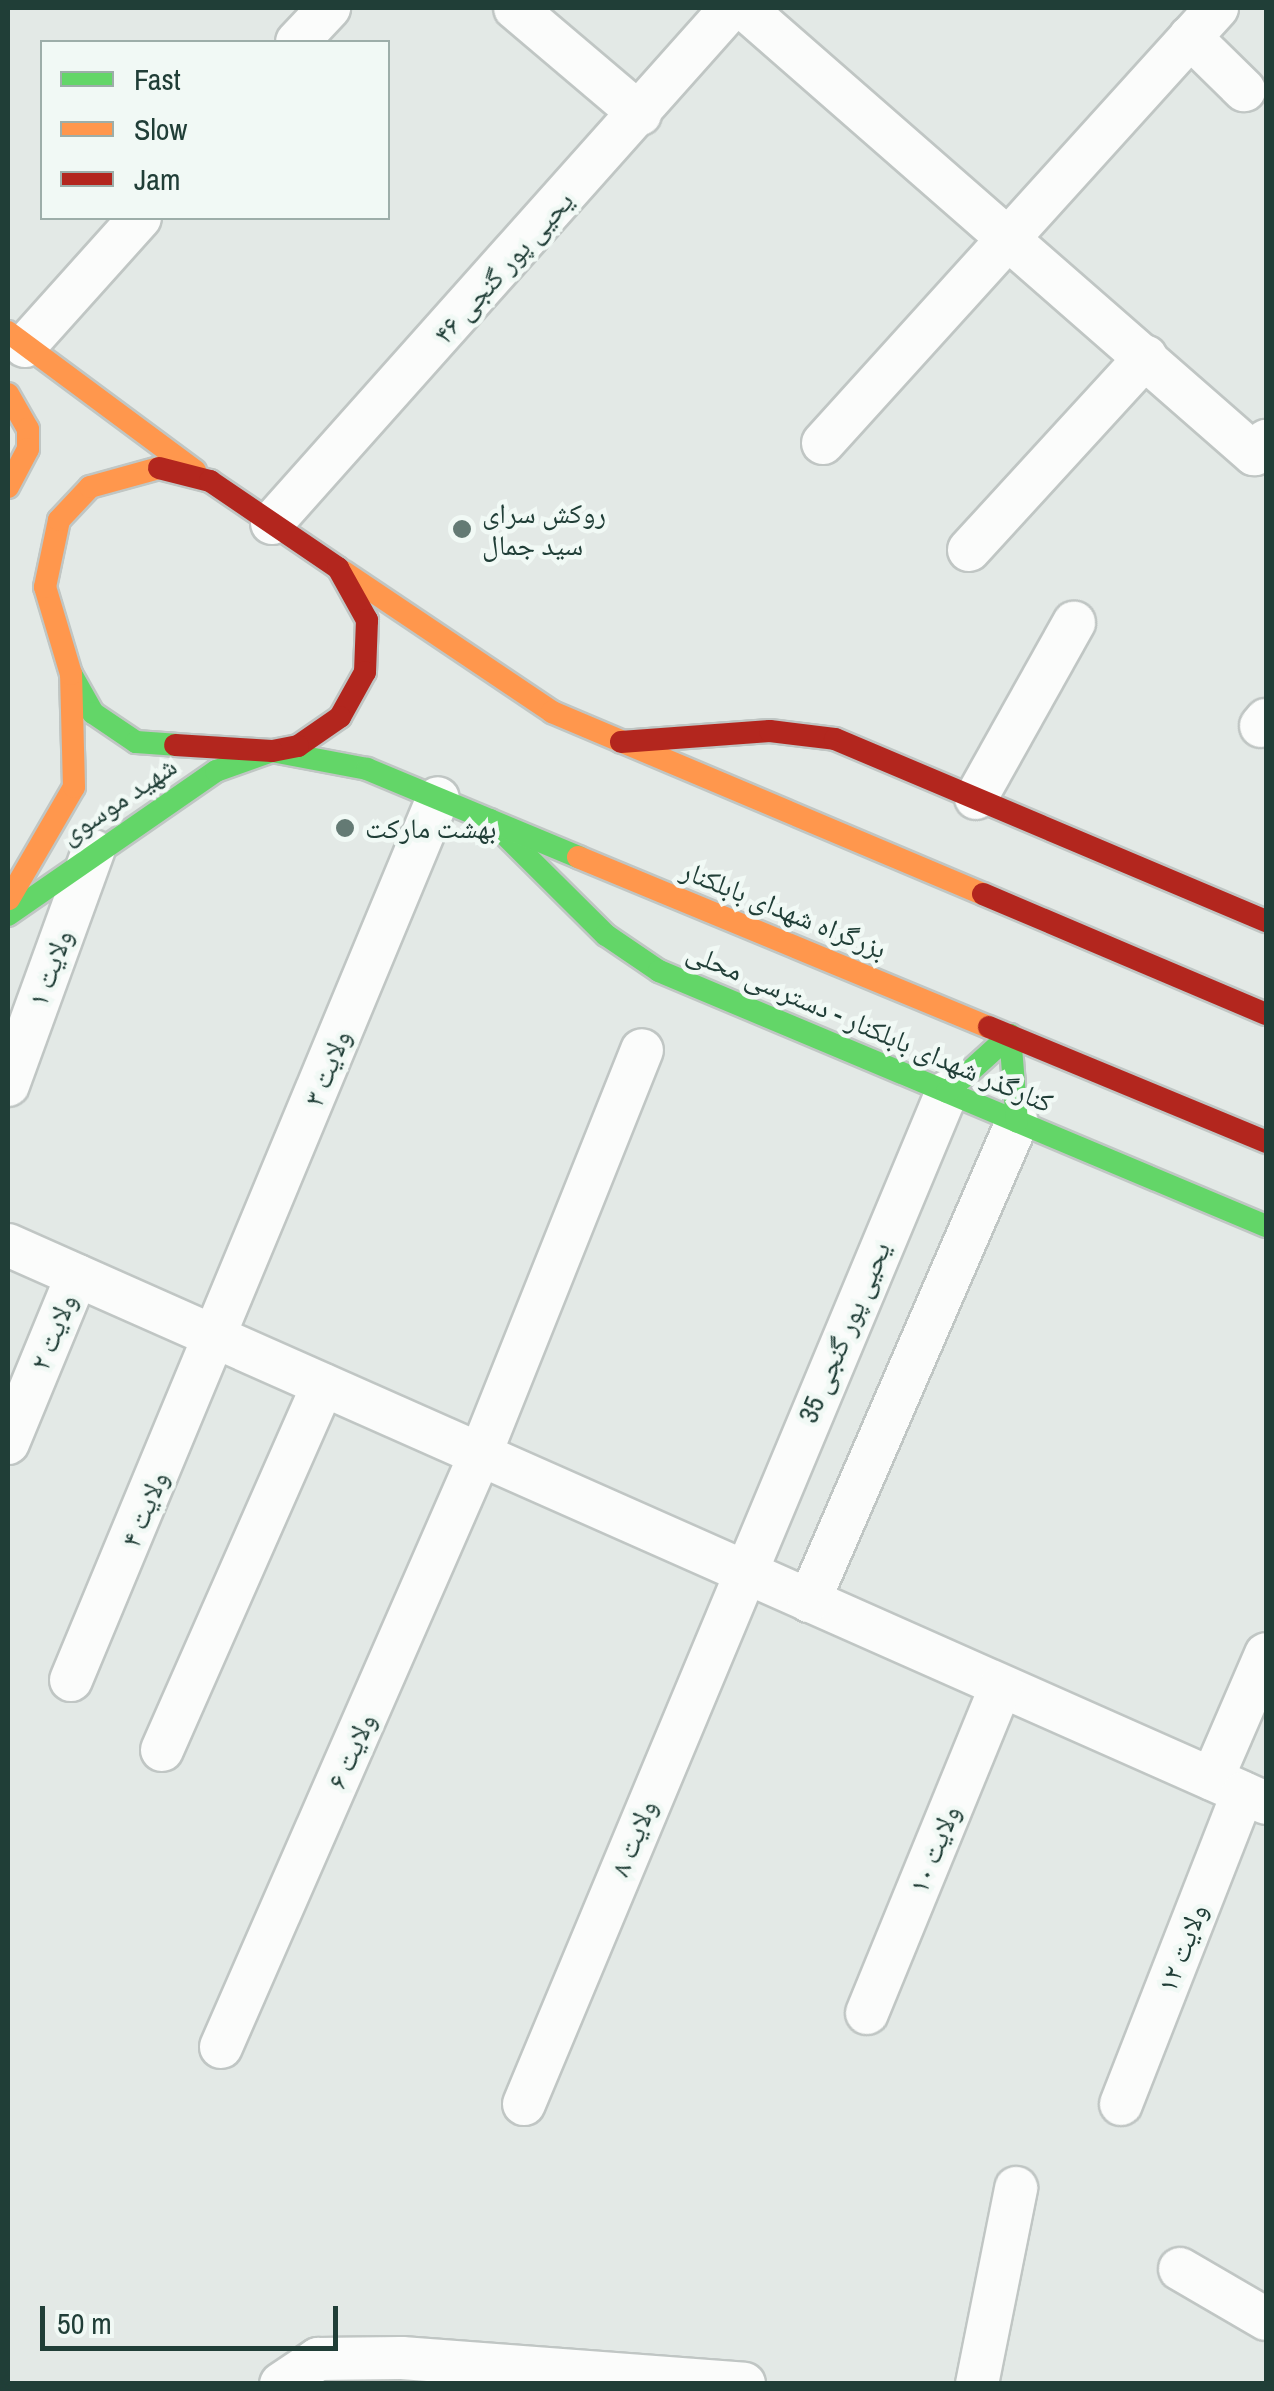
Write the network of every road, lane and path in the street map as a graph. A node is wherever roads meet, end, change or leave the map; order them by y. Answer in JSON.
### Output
{"nodes":[{"id":1,"x":329,"y":8,"type":"edge"},
{"id":2,"x":515,"y":8,"type":"edge"},
{"id":3,"x":731,"y":8,"type":"edge"},
{"id":4,"x":744,"y":8,"type":"edge"},
{"id":5,"x":1204,"y":22,"type":"edge"},
{"id":6,"x":299,"y":40,"type":"edge"},
{"id":7,"x":1244,"y":90,"type":"dead end"},
{"id":8,"x":640,"y":114,"type":"junction"},
{"id":9,"x":138,"y":220,"type":"edge"},
{"id":10,"x":1010,"y":236,"type":"junction"},
{"id":11,"x":16,"y":339,"type":"edge"},
{"id":12,"x":1146,"y":357,"type":"junction"},
{"id":13,"x":8,"y":394,"type":"edge"},
{"id":14,"x":1266,"y":441,"type":"edge"},
{"id":15,"x":823,"y":443,"type":"dead end"},
{"id":16,"x":210,"y":481,"type":"junction"},
{"id":17,"x":8,"y":487,"type":"edge"},
{"id":18,"x":272,"y":523,"type":"junction"},
{"id":19,"x":970,"y":550,"type":"dead end"},
{"id":20,"x":22,"y":560,"type":"dead end"},
{"id":21,"x":338,"y":568,"type":"junction"},
{"id":22,"x":50,"y":603,"type":"junction"},
{"id":23,"x":1074,"y":623,"type":"dead end"},
{"id":24,"x":71,"y":674,"type":"junction"},
{"id":25,"x":622,"y":742,"type":"junction"},
{"id":26,"x":272,"y":751,"type":"junction"},
{"id":27,"x":438,"y":798,"type":"junction"},
{"id":28,"x":976,"y":798,"type":"junction"},
{"id":29,"x":490,"y":820,"type":"junction"},
{"id":30,"x":94,"y":851,"type":"junction"},
{"id":31,"x":8,"y":900,"type":"edge"},
{"id":32,"x":1261,"y":906,"type":"edge"},
{"id":33,"x":8,"y":915,"type":"edge"},
{"id":34,"x":1266,"y":1014,"type":"edge"},
{"id":35,"x":1010,"y":1036,"type":"junction"},
{"id":36,"x":642,"y":1050,"type":"dead end"},
{"id":37,"x":8,"y":1085,"type":"edge"},
{"id":38,"x":947,"y":1092,"type":"junction"},
{"id":39,"x":1017,"y":1122,"type":"junction"},
{"id":40,"x":1266,"y":1142,"type":"edge"},
{"id":41,"x":1266,"y":1226,"type":"edge"},
{"id":42,"x":8,"y":1246,"type":"edge"},
{"id":43,"x":76,"y":1276,"type":"junction"},
{"id":44,"x":217,"y":1338,"type":"junction"},
{"id":45,"x":323,"y":1385,"type":"junction"},
{"id":46,"x":8,"y":1443,"type":"edge"},
{"id":47,"x":480,"y":1455,"type":"junction"},
{"id":48,"x":742,"y":1571,"type":"junction"},
{"id":49,"x":809,"y":1601,"type":"junction"},
{"id":50,"x":1266,"y":1654,"type":"edge"},
{"id":51,"x":71,"y":1680,"type":"dead end"},
{"id":52,"x":1001,"y":1686,"type":"junction"},
{"id":53,"x":162,"y":1750,"type":"dead end"},
{"id":54,"x":1241,"y":1792,"type":"edge"},
{"id":55,"x":867,"y":2013,"type":"dead end"},
{"id":56,"x":221,"y":2047,"type":"dead end"},
{"id":57,"x":524,"y":2104,"type":"dead end"},
{"id":58,"x":1121,"y":2104,"type":"dead end"},
{"id":59,"x":1016,"y":2188,"type":"dead end"},
{"id":60,"x":1180,"y":2269,"type":"dead end"},
{"id":61,"x":1266,"y":2319,"type":"edge"},
{"id":62,"x":281,"y":2384,"type":"edge"},
{"id":63,"x":744,"y":2384,"type":"edge"},
{"id":64,"x":978,"y":2384,"type":"edge"}],
"edges":[{"from":1,"to":6,"type":"street"},
{"from":2,"to":8,"type":"street"},
{"from":3,"to":8,"type":"street","name":"یحیی پور گنجی ۴۶"},
{"from":4,"to":10,"type":"street"},
{"from":5,"to":7,"type":"street"},
{"from":5,"to":10,"type":"street"},
{"from":8,"to":18,"type":"street","name":"یحیی پور گنجی ۴۶"},
{"from":9,"to":11,"type":"street"},
{"from":10,"to":12,"type":"street"},
{"from":10,"to":15,"type":"street"},
{"from":11,"to":16,"type":"main road"},
{"from":12,"to":14,"type":"street"},
{"from":12,"to":19,"type":"street"},
{"from":13,"to":17,"type":"main road"},
{"from":16,"to":18,"type":"main road"},
{"from":16,"to":22,"type":"main road"},
{"from":18,"to":21,"type":"main road"},
{"from":20,"to":22,"type":"main road"},
{"from":21,"to":25,"type":"main road"},
{"from":21,"to":26,"type":"main road"},
{"from":22,"to":24,"type":"main road"},
{"from":23,"to":28,"type":"street"},
{"from":24,"to":26,"type":"main road"},
{"from":24,"to":31,"type":"main road","name":"شهید موسوی"},
{"from":25,"to":28,"type":"main road"},
{"from":25,"to":34,"type":"main road"},
{"from":26,"to":27,"type":"main road","name":"بزرگراه شهدای بابلکنار"},
{"from":26,"to":30,"type":"main road","name":"شهید موسوی"},
{"from":27,"to":29,"type":"main road","name":"بزرگراه شهدای بابلکنار"},
{"from":27,"to":44,"type":"street","name":"ولایت ۳"},
{"from":28,"to":32,"type":"main road"},
{"from":29,"to":35,"type":"main road","name":"بزرگراه شهدای بابلکنار"},
{"from":29,"to":38,"type":"main road","name":"کنارگذر شهدای بابلکنار - دسترسی محلی"},
{"from":30,"to":33,"type":"main road","name":"شهید موسوی"},
{"from":30,"to":37,"type":"street","name":"ولایت ۱"},
{"from":35,"to":38,"type":"main road"},
{"from":35,"to":39,"type":"main road"},
{"from":35,"to":40,"type":"main road","name":"بزرگراه شهدای بابلکنار"},
{"from":36,"to":47,"type":"street","name":"ولایت ۶"},
{"from":38,"to":39,"type":"main road","name":"کنارگذر شهدای بابلکنار - دسترسی محلی"},
{"from":38,"to":48,"type":"street","name":"یحیی پور گنجی 35"},
{"from":39,"to":41,"type":"main road","name":"کنارگذر شهدای بابلکنار - دسترسی محلی"},
{"from":39,"to":49,"type":"street"},
{"from":42,"to":43,"type":"street"},
{"from":43,"to":44,"type":"street"},
{"from":43,"to":46,"type":"street","name":"ولایت ۲"},
{"from":44,"to":45,"type":"street"},
{"from":44,"to":51,"type":"street","name":"ولایت ۴"},
{"from":45,"to":47,"type":"street"},
{"from":45,"to":53,"type":"street"},
{"from":47,"to":48,"type":"street"},
{"from":47,"to":56,"type":"street","name":"ولایت ۶"},
{"from":48,"to":49,"type":"street"},
{"from":48,"to":57,"type":"street","name":"ولایت ۸"},
{"from":49,"to":52,"type":"street"},
{"from":50,"to":54,"type":"street","name":"ولایت ۱۲"},
{"from":52,"to":54,"type":"street"},
{"from":52,"to":55,"type":"street","name":"ولایت ۱۰"},
{"from":54,"to":58,"type":"street","name":"ولایت ۱۲"},
{"from":59,"to":64,"type":"street"},
{"from":60,"to":61,"type":"street"},
{"from":62,"to":63,"type":"street"}]}
